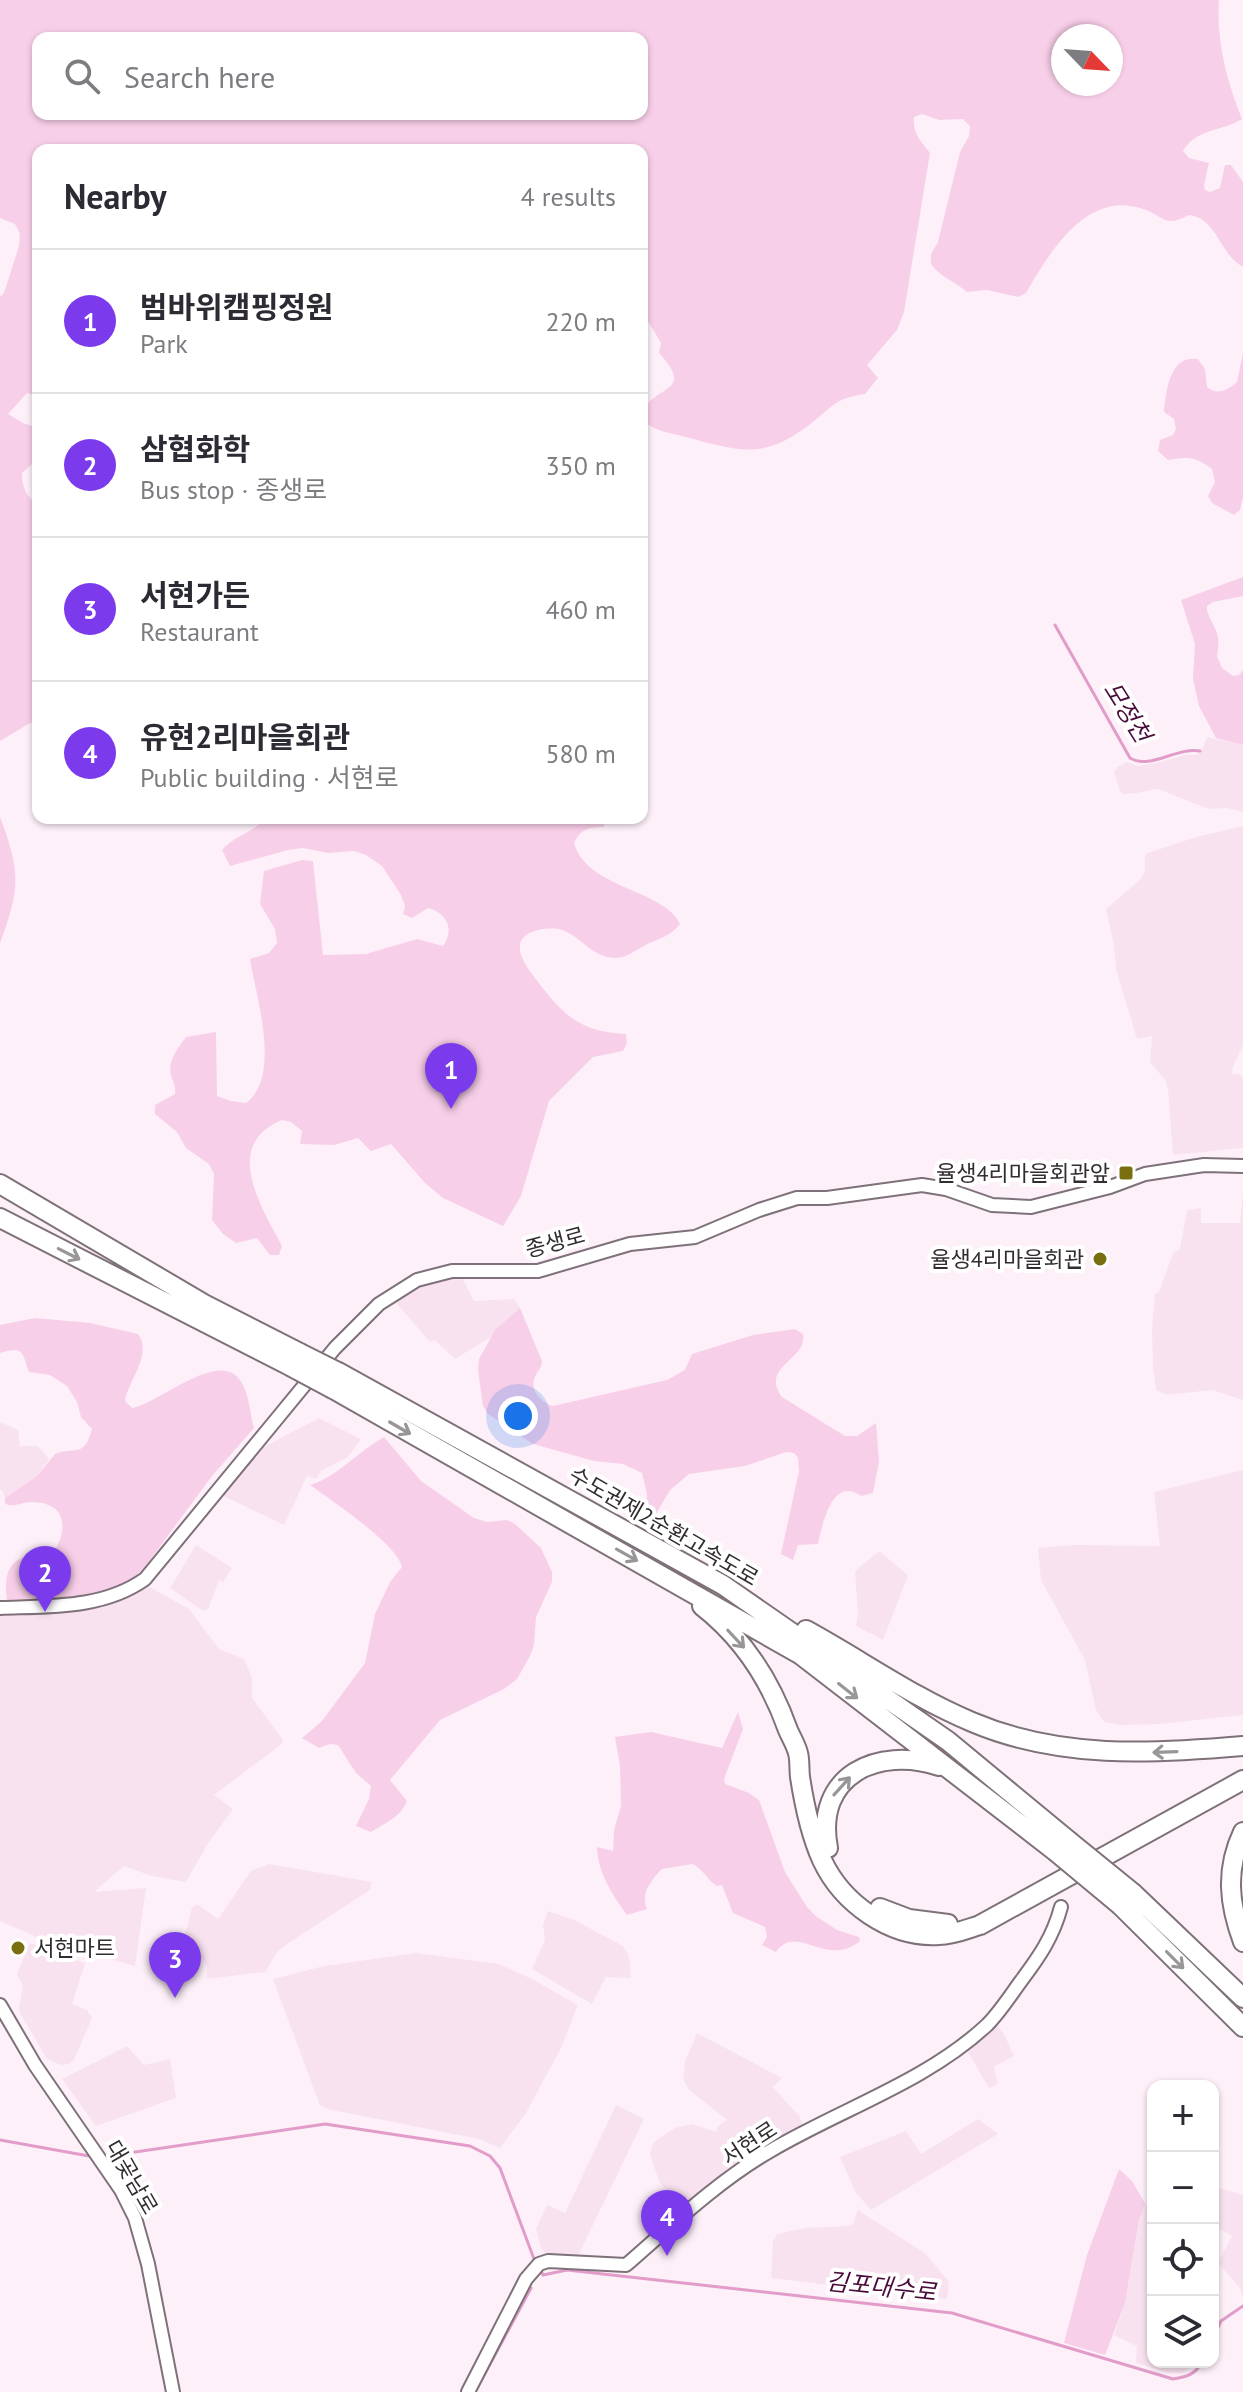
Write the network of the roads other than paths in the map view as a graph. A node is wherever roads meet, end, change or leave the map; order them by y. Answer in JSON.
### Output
{"nodes":[{"id":1,"x":1243,"y":1166,"type":"edge"},
{"id":2,"x":0,"y":1184,"type":"edge"},
{"id":3,"x":0,"y":1218,"type":"edge"},
{"id":4,"x":295,"y":1360,"type":"junction"},
{"id":5,"x":335,"y":1380,"type":"junction"},
{"id":6,"x":656,"y":1570,"type":"junction"},
{"id":7,"x":723,"y":1585,"type":"junction"},
{"id":8,"x":0,"y":1608,"type":"edge"},
{"id":9,"x":1243,"y":1746,"type":"edge"},
{"id":10,"x":1243,"y":1769,"type":"edge"},
{"id":11,"x":1243,"y":1780,"type":"edge"},
{"id":12,"x":990,"y":1800,"type":"junction"},
{"id":13,"x":1243,"y":1832,"type":"edge"},
{"id":14,"x":1062,"y":1846,"type":"junction"},
{"id":15,"x":1126,"y":1899,"type":"junction"},
{"id":16,"x":1061,"y":1907,"type":"dead end"},
{"id":17,"x":1243,"y":1942,"type":"edge"},
{"id":18,"x":1243,"y":1998,"type":"edge"},
{"id":19,"x":0,"y":2005,"type":"edge"},
{"id":20,"x":1243,"y":2027,"type":"edge"},
{"id":21,"x":173,"y":2392,"type":"edge"},
{"id":22,"x":468,"y":2392,"type":"edge"}],
"edges":[{"from":1,"to":8,"type":"street","name":"종생로"},
{"from":2,"to":4,"type":"highway","name":"수도권제2순환고속도로"},
{"from":3,"to":4,"type":"highway","name":"수도권제2순환고속도로","one_way":true},
{"from":4,"to":5,"type":"highway","name":"수도권제2순환고속도로","bridge":true},
{"from":5,"to":6,"type":"highway","name":"수도권제2순환고속도로","one_way":true},
{"from":5,"to":7,"type":"highway","name":"수도권제2순환고속도로"},
{"from":6,"to":11,"type":"highway","one_way":true},
{"from":6,"to":12,"type":"highway","name":"수도권제2순환고속도로","one_way":true},
{"from":9,"to":7,"type":"highway","one_way":true},
{"from":7,"to":14,"type":"highway","name":"수도권제2순환고속도로"},
{"from":10,"to":12,"type":"highway","one_way":true},
{"from":12,"to":14,"type":"highway","name":"수도권제2순환고속도로"},
{"from":13,"to":17,"type":"highway"},
{"from":14,"to":15,"type":"highway","name":"수도권제2순환고속도로","bridge":true},
{"from":15,"to":18,"type":"highway","name":"수도권제2순환고속도로"},
{"from":15,"to":20,"type":"highway","name":"수도권제2순환고속도로","one_way":true},
{"from":16,"to":22,"type":"street","name":"서현로"},
{"from":19,"to":21,"type":"street","name":"대곶남로"}]}
